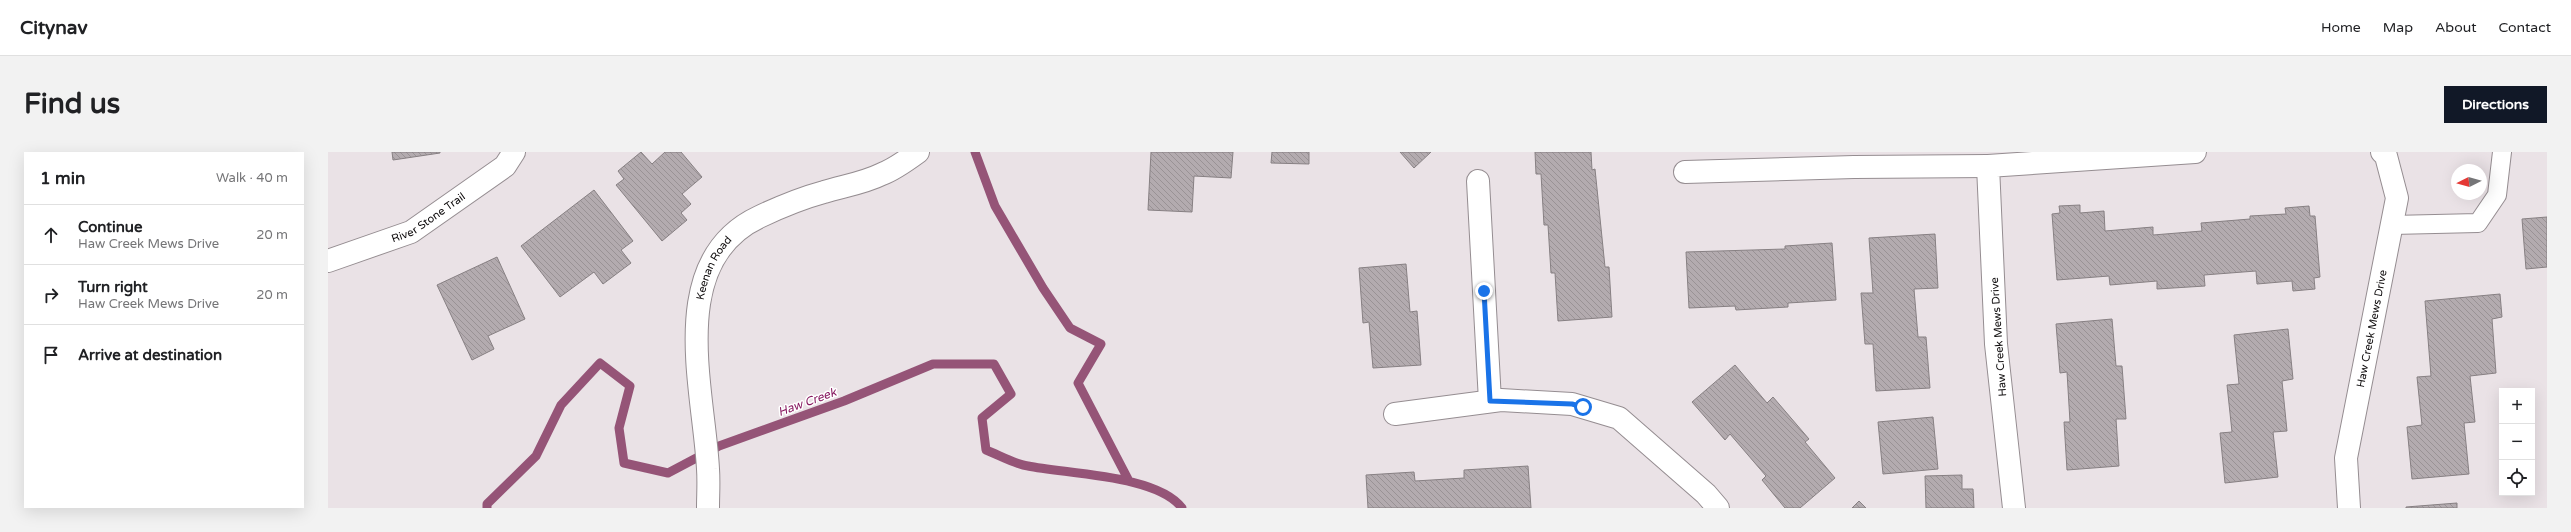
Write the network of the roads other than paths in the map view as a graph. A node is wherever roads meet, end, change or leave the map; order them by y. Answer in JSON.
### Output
{"nodes":[{"id":1,"x":514,"y":152,"type":"edge"},
{"id":2,"x":918,"y":152,"type":"edge"},
{"id":3,"x":2195,"y":152,"type":"edge"},
{"id":4,"x":2382,"y":152,"type":"edge"},
{"id":5,"x":2502,"y":152,"type":"edge"},
{"id":6,"x":1988,"y":166,"type":"junction"},
{"id":7,"x":1685,"y":172,"type":"dead end"},
{"id":8,"x":1478,"y":181,"type":"dead end"},
{"id":9,"x":2392,"y":226,"type":"junction"},
{"id":10,"x":328,"y":261,"type":"edge"},
{"id":11,"x":1490,"y":401,"type":"junction"},
{"id":12,"x":1395,"y":414,"type":"dead end"},
{"id":13,"x":708,"y":508,"type":"edge"},
{"id":14,"x":1718,"y":508,"type":"edge"},
{"id":15,"x":2014,"y":508,"type":"edge"},
{"id":16,"x":2349,"y":508,"type":"edge"}],
"edges":[{"from":1,"to":10,"type":"street","name":"River Stone Trail"},
{"from":2,"to":13,"type":"street","name":"Keenan Road"},
{"from":3,"to":6,"type":"street"},
{"from":4,"to":9,"type":"street","name":"Haw Creek Mews Drive"},
{"from":5,"to":9,"type":"lane"},
{"from":6,"to":7,"type":"street"},
{"from":6,"to":15,"type":"street","name":"Haw Creek Mews Drive"},
{"from":8,"to":11,"type":"street"},
{"from":9,"to":16,"type":"street","name":"Haw Creek Mews Drive"},
{"from":11,"to":12,"type":"street"},
{"from":11,"to":14,"type":"street"}]}
